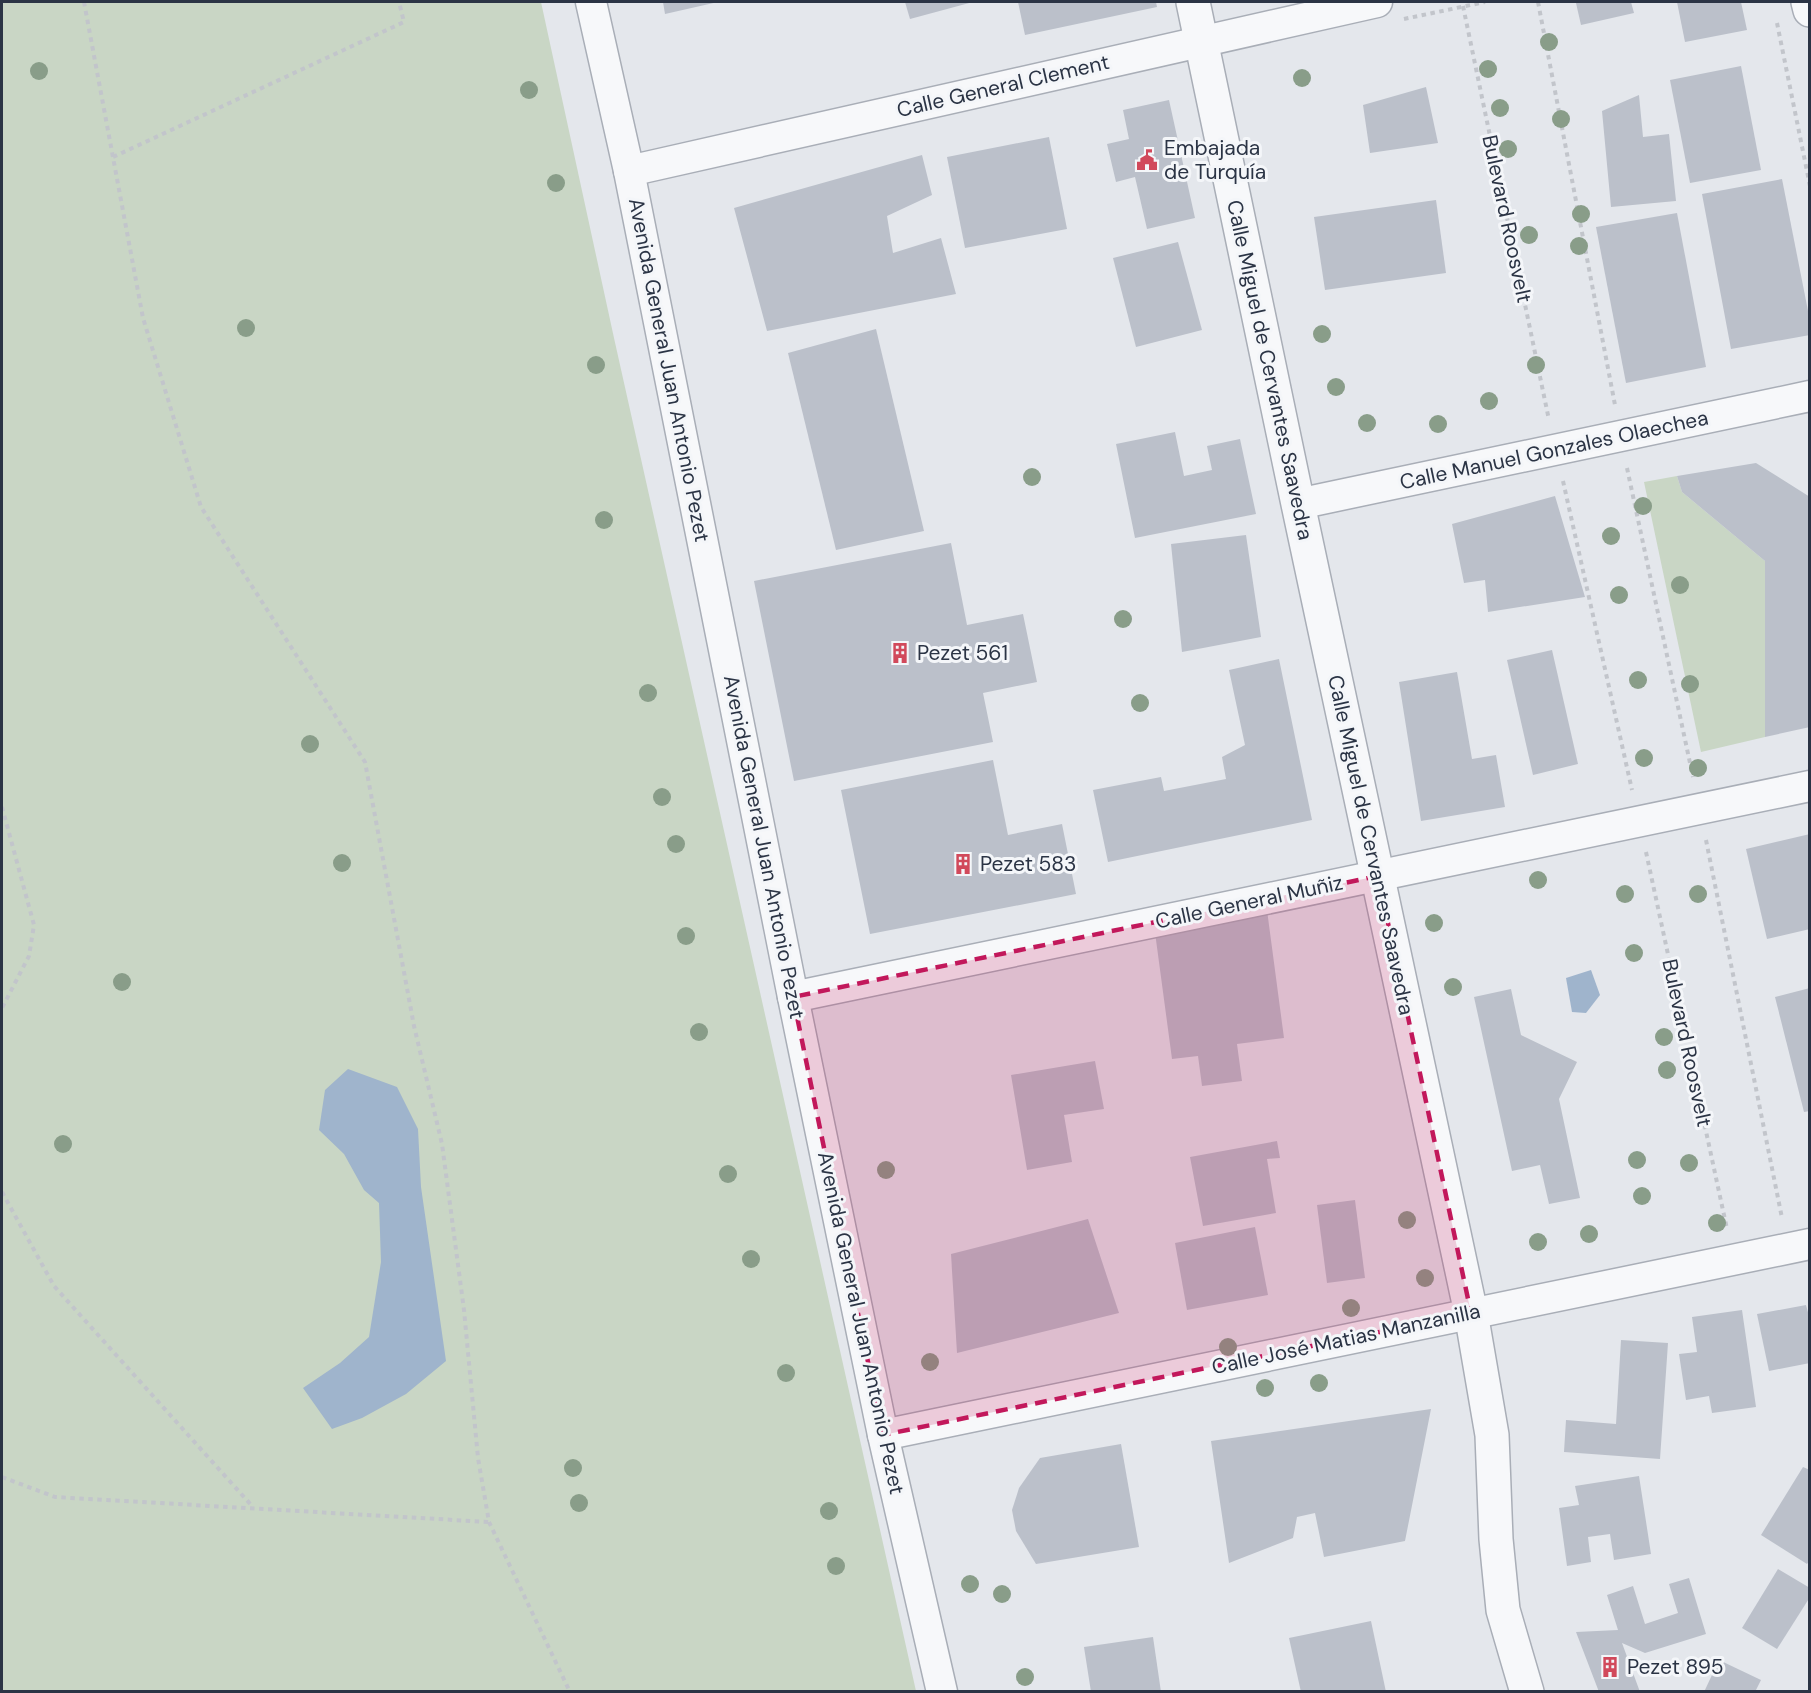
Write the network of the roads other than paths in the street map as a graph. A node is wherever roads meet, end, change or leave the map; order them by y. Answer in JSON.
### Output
{"nodes":[{"id":1,"x":591,"y":2,"type":"edge"},
{"id":2,"x":1193,"y":2,"type":"edge"},
{"id":3,"x":1377,"y":2,"type":"edge"},
{"id":4,"x":1808,"y":2,"type":"edge"},
{"id":5,"x":1809,"y":10,"type":"edge"},
{"id":6,"x":1201,"y":42,"type":"junction"},
{"id":7,"x":629,"y":171,"type":"junction"},
{"id":8,"x":1809,"y":396,"type":"edge"},
{"id":9,"x":1298,"y":504,"type":"junction"},
{"id":10,"x":1809,"y":786,"type":"edge"},
{"id":11,"x":1378,"y":876,"type":"junction"},
{"id":12,"x":793,"y":997,"type":"junction"},
{"id":13,"x":1797,"y":1236,"type":"edge"},
{"id":14,"x":1471,"y":1313,"type":"junction"},
{"id":15,"x":883,"y":1435,"type":"junction"},
{"id":16,"x":942,"y":1692,"type":"edge"},
{"id":17,"x":1527,"y":1692,"type":"edge"}],
"edges":[{"from":1,"to":7,"type":"street","name":"Avenida General Juan Antonio Pezet"},
{"from":2,"to":6,"type":"street","name":"Calle Miguel de Cervantes Saavedra"},
{"from":3,"to":6,"type":"street","name":"Calle General Clement"},
{"from":4,"to":5,"type":"street"},
{"from":6,"to":7,"type":"street","name":"Calle General Clement"},
{"from":6,"to":9,"type":"street","name":"Calle Miguel de Cervantes Saavedra"},
{"from":7,"to":12,"type":"street","name":"Avenida General Juan Antonio Pezet"},
{"from":8,"to":9,"type":"street","name":"Calle Manuel Gonzales Olaechea"},
{"from":9,"to":11,"type":"street","name":"Calle Miguel de Cervantes Saavedra"},
{"from":10,"to":11,"type":"street","name":"Calle General Muñiz"},
{"from":11,"to":12,"type":"street","name":"Calle General Muñiz"},
{"from":11,"to":14,"type":"street","name":"Calle Miguel de Cervantes Saavedra"},
{"from":12,"to":15,"type":"street","name":"Avenida General Juan Antonio Pezet"},
{"from":13,"to":14,"type":"street","name":"Calle José Matias Manzanilla"},
{"from":14,"to":15,"type":"street","name":"Calle José Matias Manzanilla"},
{"from":14,"to":17,"type":"street","name":"Calle Miguel de Cervantes Saavedra"},
{"from":15,"to":16,"type":"street","name":"Avenida General Juan Antonio Pezet"}]}
